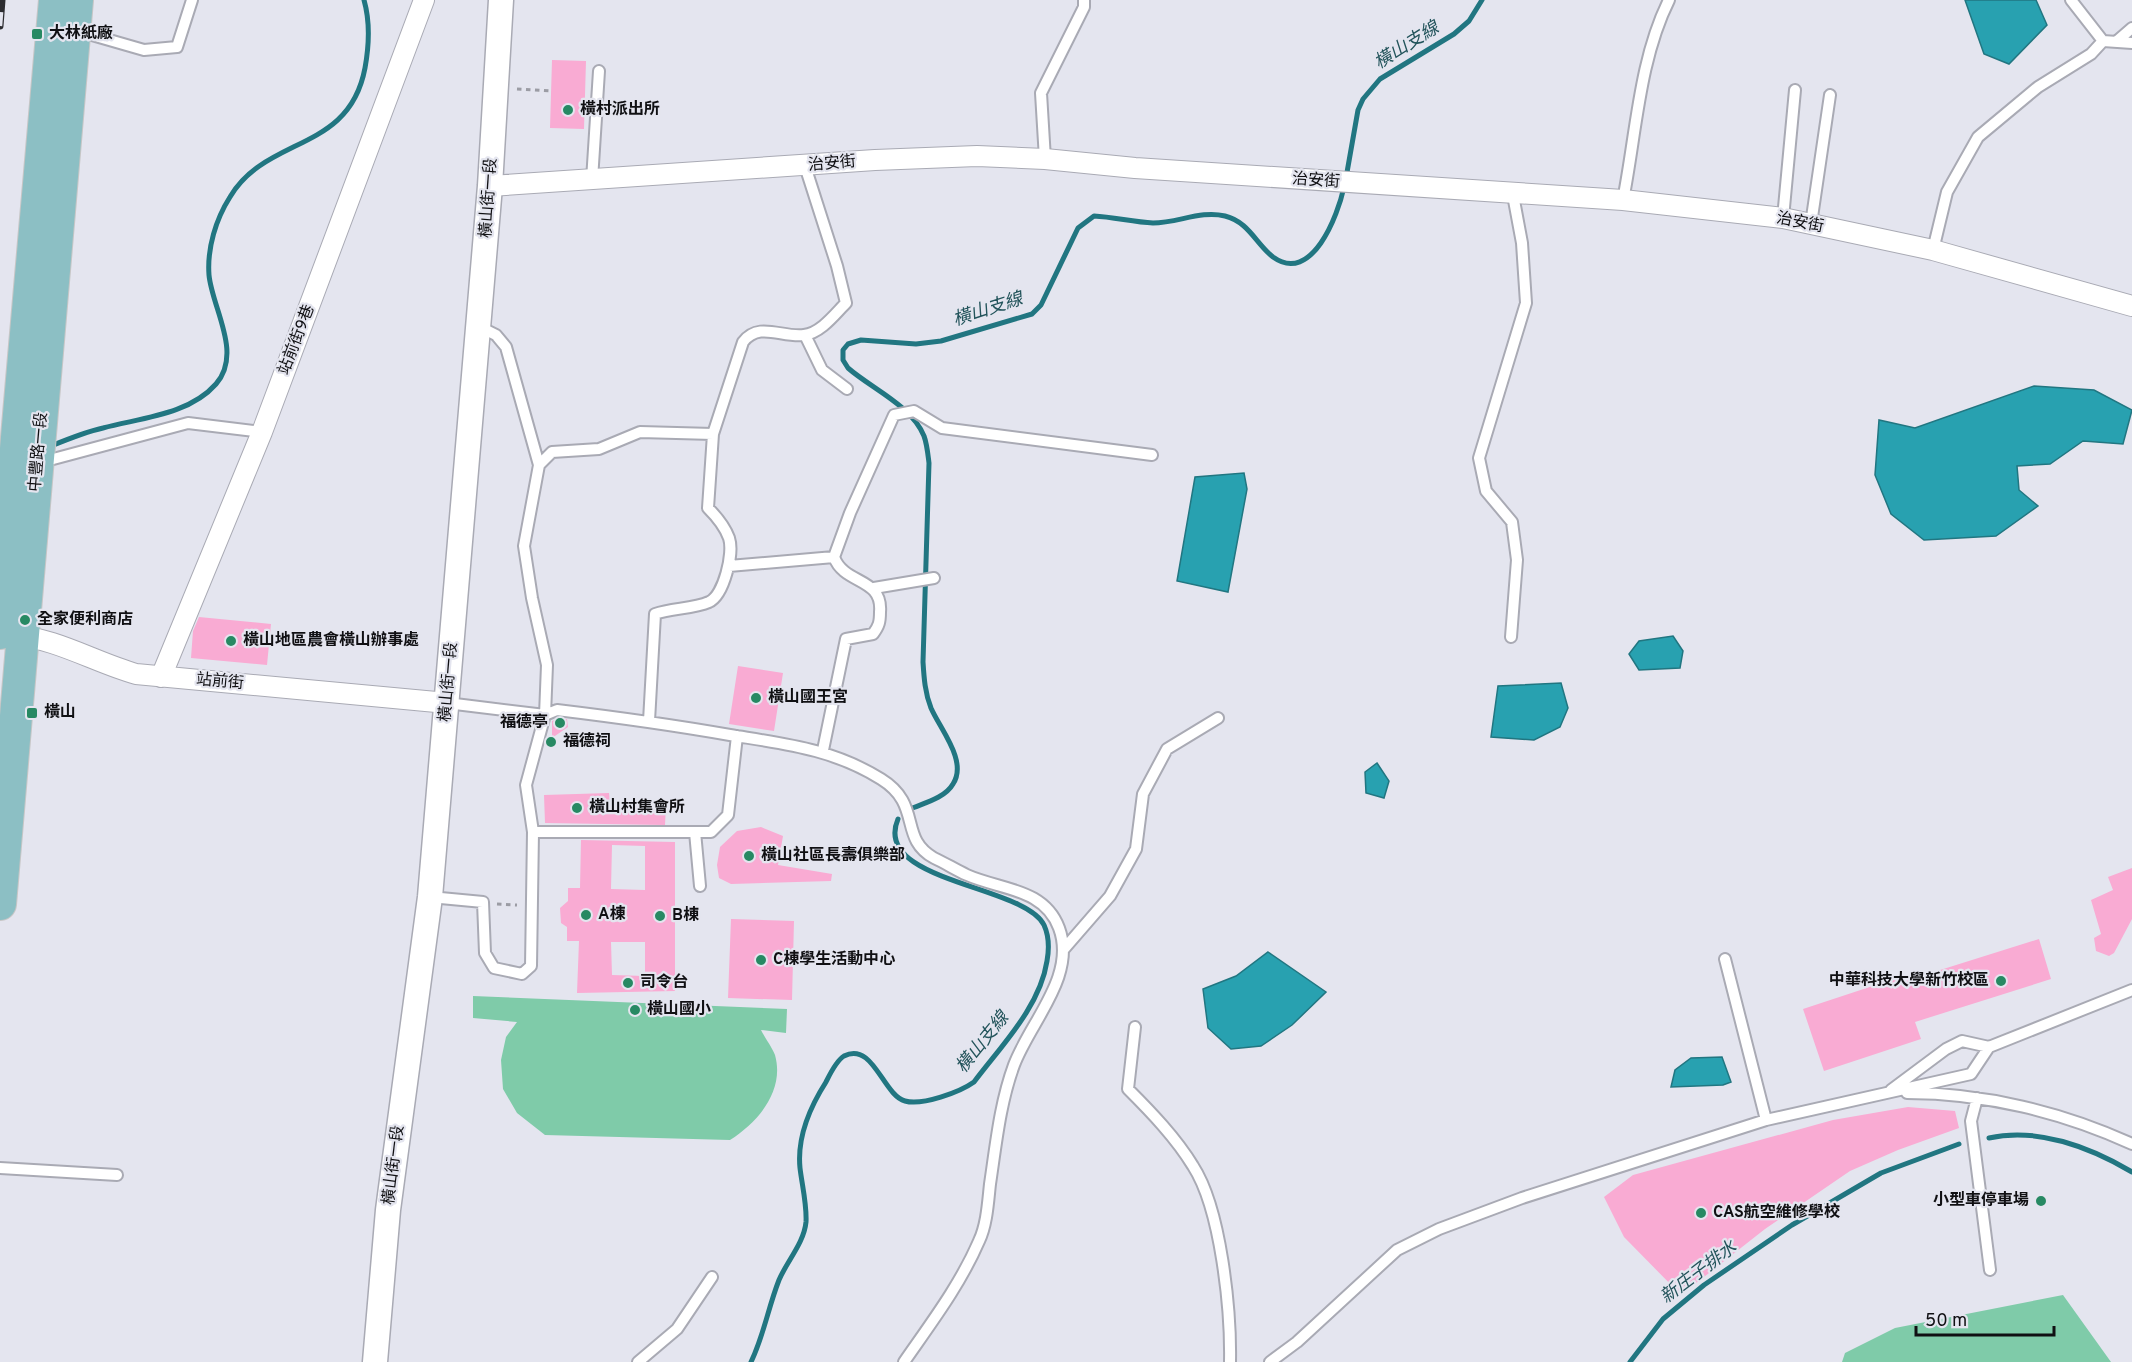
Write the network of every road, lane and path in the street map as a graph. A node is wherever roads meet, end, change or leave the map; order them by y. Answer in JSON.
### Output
{"nodes":[{"id":1,"x":55,"y":0,"type":"edge"},
{"id":2,"x":192,"y":0,"type":"edge"},
{"id":3,"x":424,"y":0,"type":"edge"},
{"id":4,"x":501,"y":0,"type":"edge"},
{"id":5,"x":1084,"y":0,"type":"edge"},
{"id":6,"x":1669,"y":0,"type":"edge"},
{"id":7,"x":2071,"y":0,"type":"edge"},
{"id":8,"x":76,"y":15,"type":"edge"},
{"id":9,"x":2132,"y":28,"type":"edge"},
{"id":10,"x":2103,"y":40,"type":"junction"},
{"id":11,"x":2117,"y":41,"type":"junction"},
{"id":12,"x":2132,"y":43,"type":"edge"},
{"id":13,"x":598,"y":71,"type":"dead end"},
{"id":14,"x":497,"y":88,"type":"junction"},
{"id":15,"x":1794,"y":90,"type":"dead end"},
{"id":16,"x":552,"y":92,"type":"dead end"},
{"id":17,"x":1830,"y":95,"type":"dead end"},
{"id":18,"x":1045,"y":159,"type":"junction"},
{"id":19,"x":805,"y":166,"type":"junction"},
{"id":20,"x":592,"y":180,"type":"junction"},
{"id":21,"x":490,"y":186,"type":"junction"},
{"id":22,"x":1514,"y":195,"type":"junction"},
{"id":23,"x":1623,"y":200,"type":"junction"},
{"id":24,"x":1783,"y":218,"type":"junction"},
{"id":25,"x":1810,"y":224,"type":"junction"},
{"id":26,"x":1933,"y":250,"type":"junction"},
{"id":27,"x":2132,"y":306,"type":"edge"},
{"id":28,"x":478,"y":326,"type":"junction"},
{"id":29,"x":805,"y":335,"type":"junction"},
{"id":30,"x":846,"y":388,"type":"dead end"},
{"id":31,"x":262,"y":432,"type":"junction"},
{"id":32,"x":713,"y":434,"type":"junction"},
{"id":33,"x":1152,"y":455,"type":"dead end"},
{"id":34,"x":39,"y":463,"type":"junction"},
{"id":35,"x":539,"y":465,"type":"junction"},
{"id":36,"x":834,"y":557,"type":"junction"},
{"id":37,"x":729,"y":566,"type":"junction"},
{"id":38,"x":934,"y":578,"type":"dead end"},
{"id":39,"x":874,"y":588,"type":"junction"},
{"id":40,"x":8,"y":634,"type":"edge"},
{"id":41,"x":1511,"y":637,"type":"dead end"},
{"id":42,"x":161,"y":677,"type":"junction"},
{"id":43,"x":447,"y":703,"type":"junction"},
{"id":44,"x":545,"y":716,"type":"junction"},
{"id":45,"x":1218,"y":718,"type":"dead end"},
{"id":46,"x":649,"y":721,"type":"junction"},
{"id":47,"x":737,"y":736,"type":"junction"},
{"id":48,"x":823,"y":750,"type":"junction"},
{"id":49,"x":695,"y":831,"type":"junction"},
{"id":50,"x":533,"y":832,"type":"junction"},
{"id":51,"x":700,"y":886,"type":"dead end"},
{"id":52,"x":430,"y":897,"type":"junction"},
{"id":53,"x":483,"y":902,"type":"junction"},
{"id":54,"x":0,"y":904,"type":"edge"},
{"id":55,"x":532,"y":906,"type":"junction"},
{"id":56,"x":1064,"y":949,"type":"junction"},
{"id":57,"x":1725,"y":959,"type":"dead end"},
{"id":58,"x":2132,"y":990,"type":"edge"},
{"id":59,"x":1135,"y":1028,"type":"dead end"},
{"id":60,"x":1989,"y":1047,"type":"junction"},
{"id":61,"x":1886,"y":1094,"type":"junction"},
{"id":62,"x":1977,"y":1098,"type":"junction"},
{"id":63,"x":1766,"y":1120,"type":"junction"},
{"id":64,"x":2132,"y":1144,"type":"edge"},
{"id":65,"x":0,"y":1168,"type":"edge"},
{"id":66,"x":117,"y":1175,"type":"dead end"},
{"id":67,"x":1990,"y":1270,"type":"dead end"},
{"id":68,"x":712,"y":1277,"type":"dead end"},
{"id":69,"x":375,"y":1362,"type":"edge"},
{"id":70,"x":638,"y":1362,"type":"edge"},
{"id":71,"x":904,"y":1362,"type":"edge"},
{"id":72,"x":1230,"y":1362,"type":"edge"},
{"id":73,"x":1270,"y":1362,"type":"edge"}],
"edges":[{"from":1,"to":40,"type":"main road","name":"中豐路一段"},
{"from":2,"to":8,"type":"lane"},
{"from":3,"to":31,"type":"street","name":"站前街9巷"},
{"from":4,"to":14,"type":"street","name":"橫山街一段"},
{"from":5,"to":18,"type":"lane"},
{"from":6,"to":23,"type":"lane"},
{"from":7,"to":10,"type":"lane"},
{"from":8,"to":34,"type":"main road","name":"中豐路一段"},
{"from":9,"to":11,"type":"lane"},
{"from":10,"to":11,"type":"lane"},
{"from":10,"to":26,"type":"lane"},
{"from":11,"to":12,"type":"lane"},
{"from":13,"to":20,"type":"lane"},
{"from":14,"to":16,"type":"path"},
{"from":14,"to":21,"type":"street","name":"橫山街一段"},
{"from":15,"to":24,"type":"lane"},
{"from":17,"to":25,"type":"lane"},
{"from":18,"to":19,"type":"street","name":"治安街"},
{"from":18,"to":22,"type":"street","name":"治安街"},
{"from":19,"to":20,"type":"street","name":"治安街"},
{"from":19,"to":29,"type":"lane"},
{"from":20,"to":21,"type":"street","name":"治安街"},
{"from":21,"to":28,"type":"street","name":"橫山街一段"},
{"from":22,"to":23,"type":"street","name":"治安街"},
{"from":22,"to":41,"type":"lane"},
{"from":23,"to":24,"type":"street","name":"治安街"},
{"from":24,"to":25,"type":"street","name":"治安街"},
{"from":25,"to":26,"type":"street","name":"治安街"},
{"from":26,"to":27,"type":"street","name":"治安街"},
{"from":28,"to":35,"type":"lane"},
{"from":28,"to":43,"type":"street","name":"橫山街一段"},
{"from":29,"to":30,"type":"lane"},
{"from":29,"to":32,"type":"lane"},
{"from":31,"to":34,"type":"lane"},
{"from":31,"to":42,"type":"street","name":"站前街9巷"},
{"from":32,"to":35,"type":"lane"},
{"from":32,"to":37,"type":"lane"},
{"from":33,"to":36,"type":"lane"},
{"from":34,"to":40,"type":"main road","name":"中豐路一段"},
{"from":35,"to":44,"type":"lane"},
{"from":36,"to":37,"type":"lane"},
{"from":36,"to":39,"type":"lane"},
{"from":37,"to":46,"type":"lane"},
{"from":38,"to":39,"type":"lane"},
{"from":39,"to":48,"type":"lane"},
{"from":40,"to":42,"type":"street","name":"站前街"},
{"from":40,"to":54,"type":"main road","name":"中豐路一段"},
{"from":42,"to":43,"type":"street","name":"站前街"},
{"from":43,"to":44,"type":"lane"},
{"from":43,"to":52,"type":"street","name":"橫山街一段"},
{"from":44,"to":46,"type":"lane"},
{"from":44,"to":50,"type":"lane"},
{"from":45,"to":56,"type":"lane"},
{"from":46,"to":47,"type":"lane"},
{"from":47,"to":48,"type":"lane"},
{"from":47,"to":49,"type":"lane"},
{"from":48,"to":56,"type":"lane"},
{"from":49,"to":50,"type":"lane"},
{"from":49,"to":51,"type":"lane"},
{"from":50,"to":55,"type":"lane"},
{"from":52,"to":53,"type":"lane"},
{"from":52,"to":69,"type":"street","name":"橫山街一段"},
{"from":53,"to":55,"type":"path"},
{"from":53,"to":55,"type":"lane"},
{"from":56,"to":71,"type":"lane"},
{"from":57,"to":63,"type":"lane"},
{"from":58,"to":60,"type":"lane"},
{"from":59,"to":72,"type":"lane"},
{"from":60,"to":61,"type":"lane"},
{"from":60,"to":61,"type":"lane"},
{"from":61,"to":62,"type":"lane"},
{"from":61,"to":63,"type":"lane"},
{"from":62,"to":64,"type":"lane"},
{"from":62,"to":67,"type":"lane"},
{"from":63,"to":73,"type":"lane"},
{"from":65,"to":66,"type":"lane"},
{"from":68,"to":70,"type":"lane"}]}
